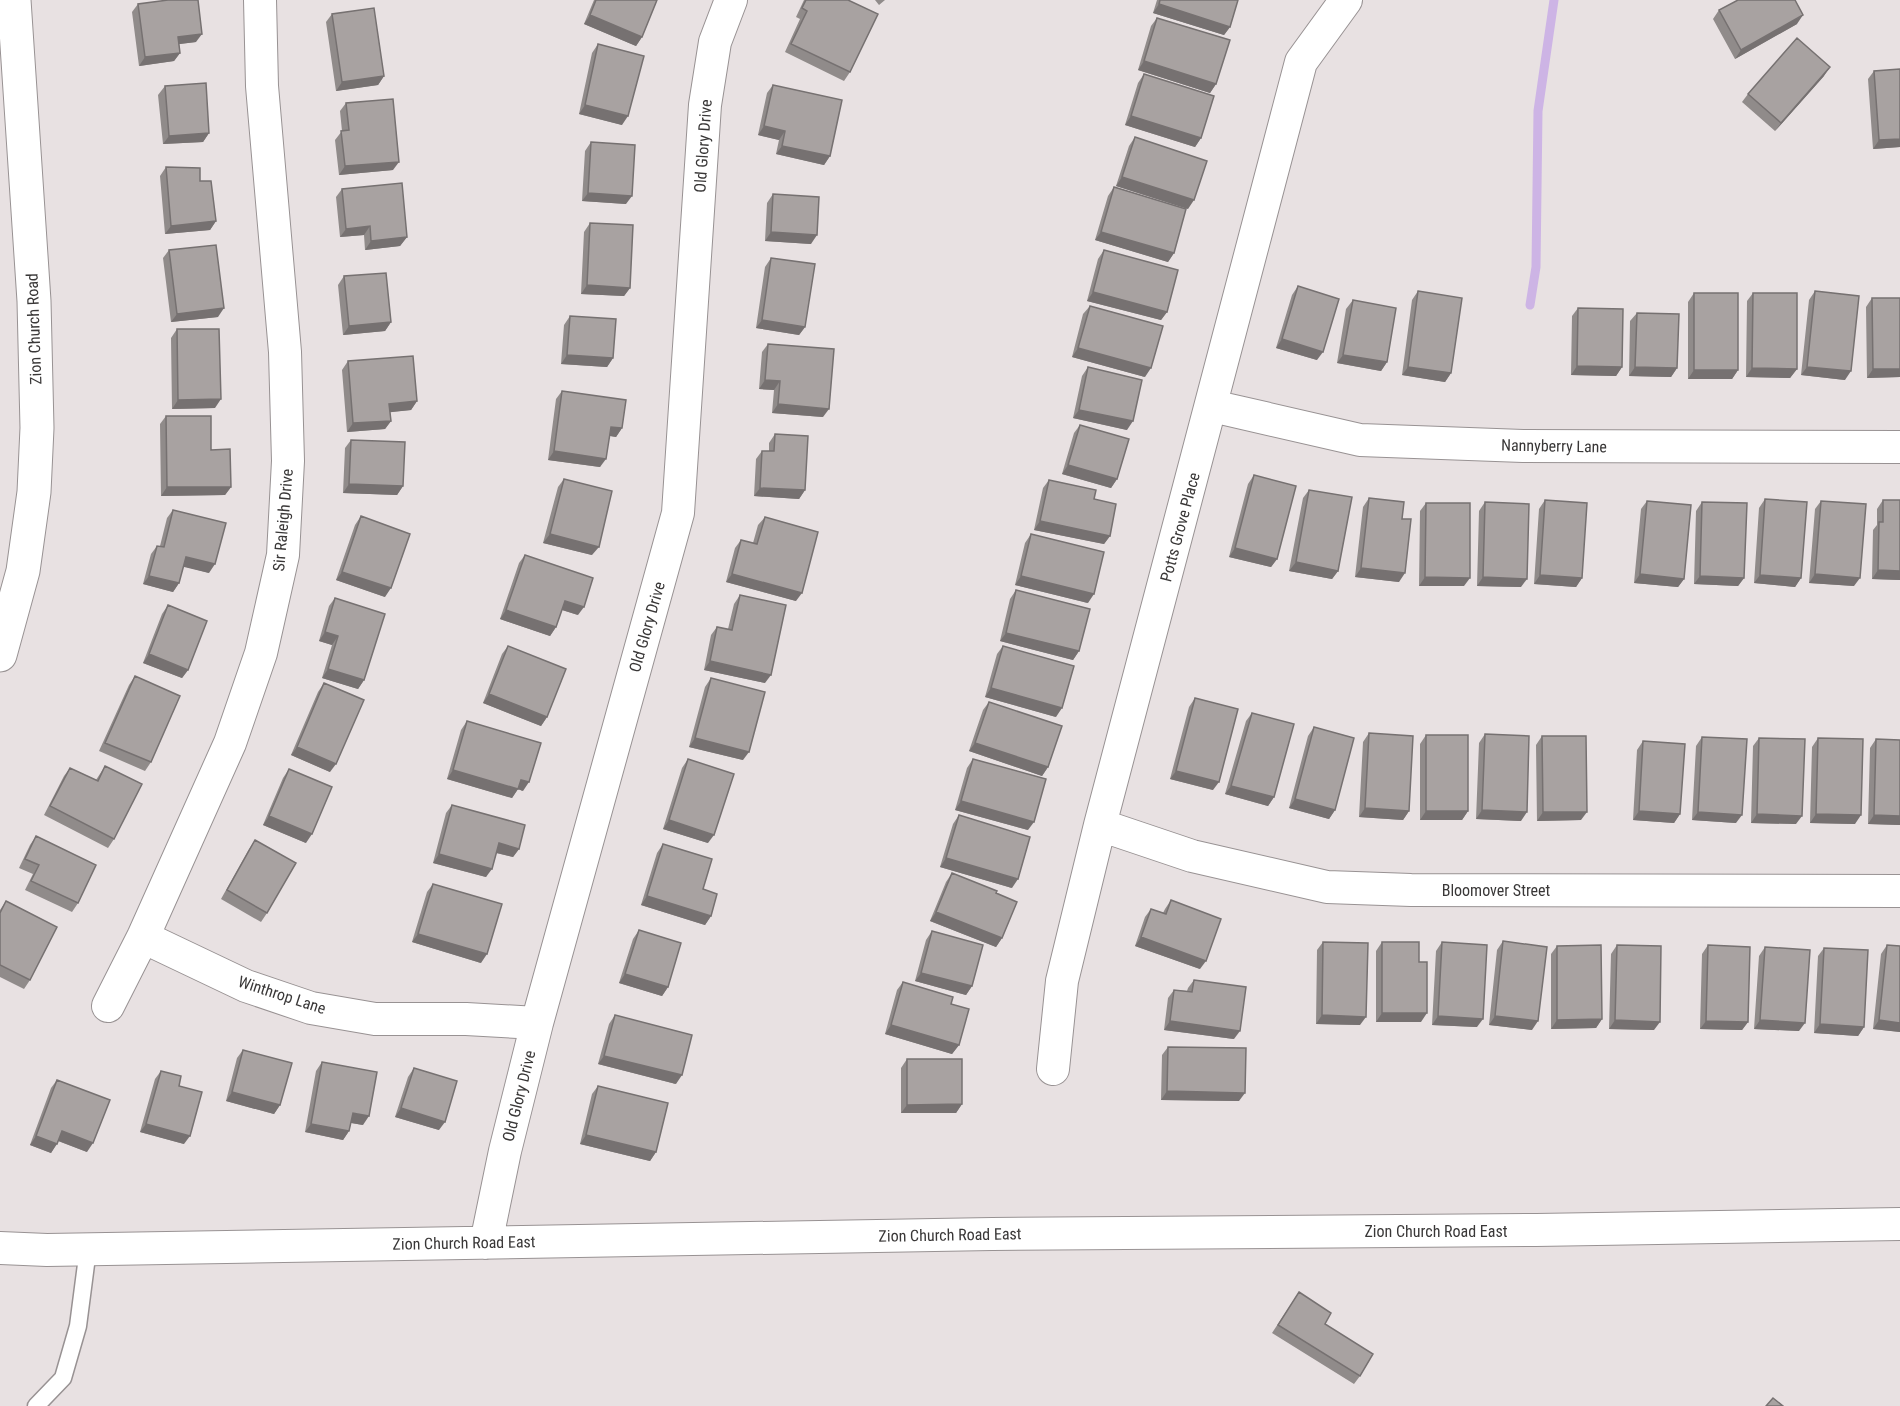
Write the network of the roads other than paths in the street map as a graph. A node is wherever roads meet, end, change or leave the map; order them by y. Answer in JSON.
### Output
{"nodes":[{"id":1,"x":14,"y":0,"type":"edge"},
{"id":2,"x":260,"y":0,"type":"edge"},
{"id":3,"x":731,"y":0,"type":"edge"},
{"id":4,"x":1346,"y":0,"type":"edge"},
{"id":5,"x":1212,"y":406,"type":"junction"},
{"id":6,"x":1900,"y":447,"type":"edge"},
{"id":7,"x":0,"y":655,"type":"edge"},
{"id":8,"x":1100,"y":825,"type":"junction"},
{"id":9,"x":1900,"y":891,"type":"edge"},
{"id":10,"x":143,"y":937,"type":"junction"},
{"id":11,"x":108,"y":1006,"type":"dead end"},
{"id":12,"x":537,"y":1023,"type":"junction"},
{"id":13,"x":1053,"y":1069,"type":"dead end"},
{"id":14,"x":1900,"y":1224,"type":"edge"},
{"id":15,"x":486,"y":1243,"type":"junction"},
{"id":16,"x":0,"y":1248,"type":"edge"},
{"id":17,"x":88,"y":1249,"type":"junction"},
{"id":18,"x":36,"y":1406,"type":"edge"}],
"edges":[{"from":1,"to":7,"type":"street","name":"Zion Church Road"},
{"from":2,"to":10,"type":"street","name":"Sir Raleigh Drive"},
{"from":3,"to":12,"type":"street","name":"Old Glory Drive"},
{"from":4,"to":5,"type":"street","name":"Potts Grove Place"},
{"from":5,"to":6,"type":"street","name":"Nannyberry Lane"},
{"from":5,"to":8,"type":"street","name":"Potts Grove Place"},
{"from":8,"to":9,"type":"street","name":"Bloomover Street"},
{"from":8,"to":13,"type":"street","name":"Potts Grove Place"},
{"from":10,"to":11,"type":"street","name":"Sir Raleigh Drive"},
{"from":10,"to":12,"type":"street","name":"Winthrop Lane"},
{"from":12,"to":15,"type":"street","name":"Old Glory Drive"},
{"from":14,"to":15,"type":"street","name":"Zion Church Road East"},
{"from":15,"to":17,"type":"street","name":"Zion Church Road East"},
{"from":16,"to":17,"type":"street","name":"Zion Church Road East"},
{"from":17,"to":18,"type":"lane"}]}
